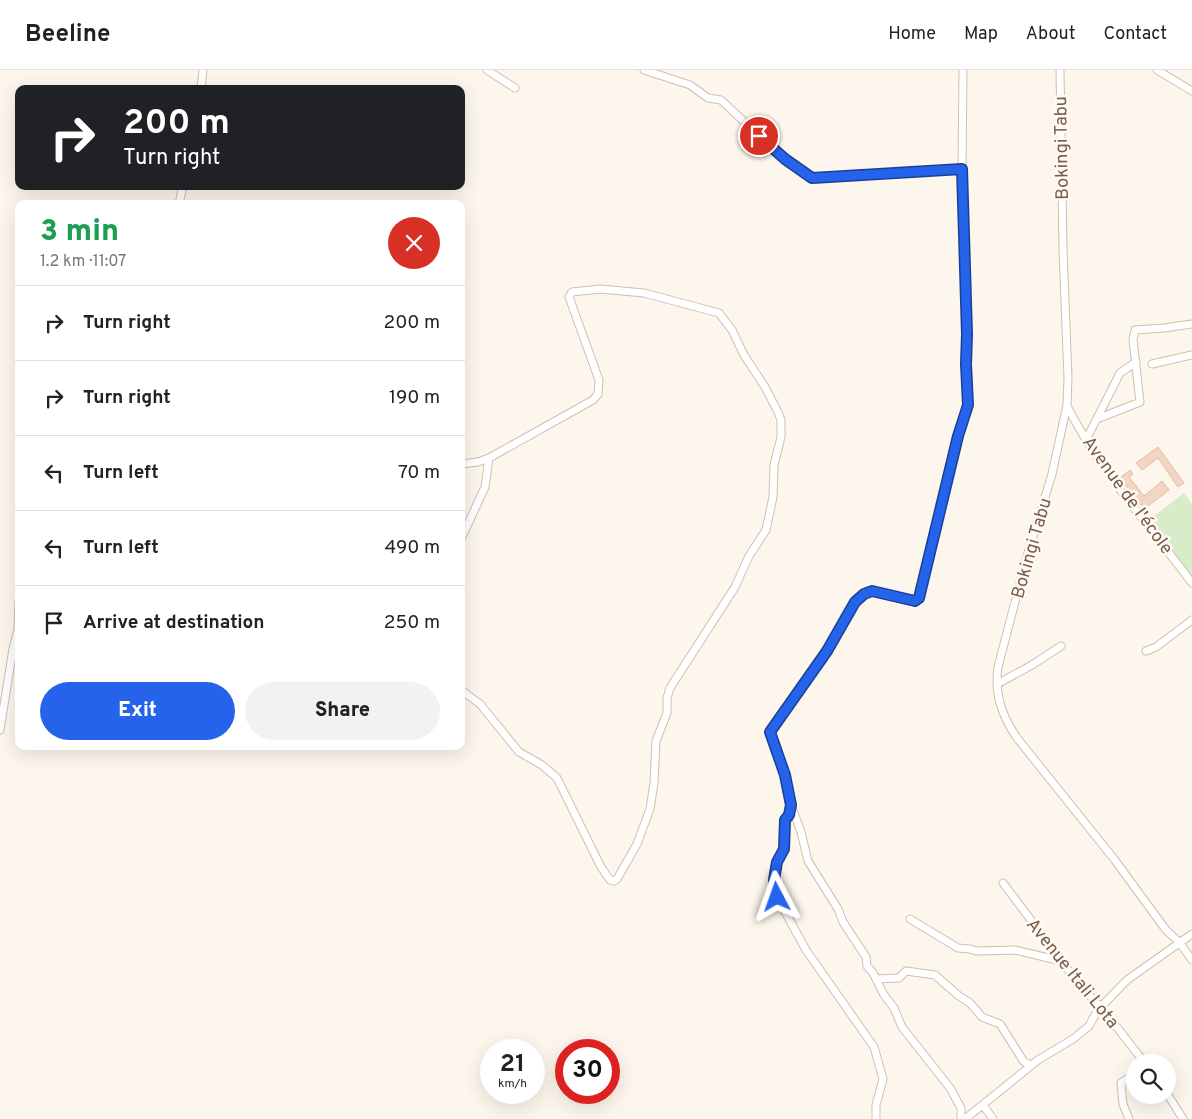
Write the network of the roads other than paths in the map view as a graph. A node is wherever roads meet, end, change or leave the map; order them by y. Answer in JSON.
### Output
{"nodes":[{"id":1,"x":203,"y":70,"type":"edge"},
{"id":2,"x":487,"y":70,"type":"edge"},
{"id":3,"x":644,"y":70,"type":"edge"},
{"id":4,"x":963,"y":70,"type":"edge"},
{"id":5,"x":1060,"y":70,"type":"edge"},
{"id":6,"x":1157,"y":70,"type":"edge"},
{"id":7,"x":498,"y":73,"type":"edge"},
{"id":8,"x":201,"y":85,"type":"edge"},
{"id":9,"x":515,"y":88,"type":"dead end"},
{"id":10,"x":1192,"y":91,"type":"edge"},
{"id":11,"x":962,"y":169,"type":"junction"},
{"id":12,"x":1192,"y":324,"type":"edge"},
{"id":13,"x":1192,"y":355,"type":"edge"},
{"id":14,"x":1136,"y":362,"type":"junction"},
{"id":15,"x":1152,"y":364,"type":"dead end"},
{"id":16,"x":1067,"y":406,"type":"junction"},
{"id":17,"x":1097,"y":419,"type":"junction"},
{"id":18,"x":1086,"y":440,"type":"junction"},
{"id":19,"x":488,"y":458,"type":"junction"},
{"id":20,"x":465,"y":464,"type":"edge"},
{"id":21,"x":465,"y":530,"type":"edge"},
{"id":22,"x":1192,"y":583,"type":"edge"},
{"id":23,"x":1192,"y":620,"type":"edge"},
{"id":24,"x":15,"y":641,"type":"edge"},
{"id":25,"x":1061,"y":646,"type":"dead end"},
{"id":26,"x":1146,"y":651,"type":"dead end"},
{"id":27,"x":996,"y":684,"type":"junction"},
{"id":28,"x":465,"y":693,"type":"edge"},
{"id":29,"x":0,"y":730,"type":"edge"},
{"id":30,"x":791,"y":805,"type":"junction"},
{"id":31,"x":1003,"y":883,"type":"dead end"},
{"id":32,"x":910,"y":919,"type":"dead end"},
{"id":33,"x":1192,"y":934,"type":"edge"},
{"id":34,"x":1180,"y":943,"type":"junction"},
{"id":35,"x":1192,"y":960,"type":"edge"},
{"id":36,"x":1061,"y":961,"type":"junction"},
{"id":37,"x":876,"y":979,"type":"junction"},
{"id":38,"x":1101,"y":1007,"type":"junction"},
{"id":39,"x":1138,"y":1054,"type":"edge"},
{"id":40,"x":1032,"y":1065,"type":"junction"},
{"id":41,"x":1126,"y":1079,"type":"edge"},
{"id":42,"x":1173,"y":1104,"type":"edge"},
{"id":43,"x":984,"y":1105,"type":"junction"},
{"id":44,"x":876,"y":1119,"type":"edge"},
{"id":45,"x":963,"y":1119,"type":"edge"},
{"id":46,"x":993,"y":1119,"type":"edge"},
{"id":47,"x":1129,"y":1119,"type":"edge"},
{"id":48,"x":1182,"y":1119,"type":"edge"}],
"edges":[{"from":1,"to":8,"type":"street"},
{"from":2,"to":7,"type":"street"},
{"from":3,"to":11,"type":"street"},
{"from":4,"to":11,"type":"street"},
{"from":5,"to":16,"type":"street","name":"Bokingi Tabu"},
{"from":6,"to":10,"type":"street"},
{"from":7,"to":9,"type":"street"},
{"from":11,"to":30,"type":"street"},
{"from":12,"to":14,"type":"street"},
{"from":13,"to":15,"type":"street"},
{"from":14,"to":17,"type":"street"},
{"from":14,"to":17,"type":"street"},
{"from":16,"to":18,"type":"street","name":"Avenue de l'école"},
{"from":16,"to":27,"type":"street","name":"Bokingi Tabu"},
{"from":17,"to":18,"type":"street"},
{"from":18,"to":22,"type":"street","name":"Avenue de l'école"},
{"from":19,"to":20,"type":"street"},
{"from":19,"to":21,"type":"street"},
{"from":19,"to":28,"type":"street"},
{"from":23,"to":26,"type":"street"},
{"from":24,"to":29,"type":"street"},
{"from":25,"to":27,"type":"street"},
{"from":27,"to":34,"type":"street","name":"Bokingi Tabu"},
{"from":30,"to":37,"type":"street"},
{"from":30,"to":44,"type":"street"},
{"from":31,"to":36,"type":"street","name":"Avenue Itali Lota"},
{"from":32,"to":36,"type":"street"},
{"from":33,"to":34,"type":"street"},
{"from":34,"to":35,"type":"street","name":"Bokingi Tabu"},
{"from":34,"to":38,"type":"street"},
{"from":36,"to":38,"type":"street","name":"Avenue Itali Lota"},
{"from":37,"to":40,"type":"street"},
{"from":37,"to":45,"type":"street"},
{"from":38,"to":39,"type":"street","name":"Avenue Itali Lota"},
{"from":38,"to":40,"type":"street"},
{"from":40,"to":43,"type":"street"},
{"from":41,"to":47,"type":"street"},
{"from":42,"to":48,"type":"street"},
{"from":43,"to":45,"type":"street"},
{"from":43,"to":46,"type":"street"}]}
